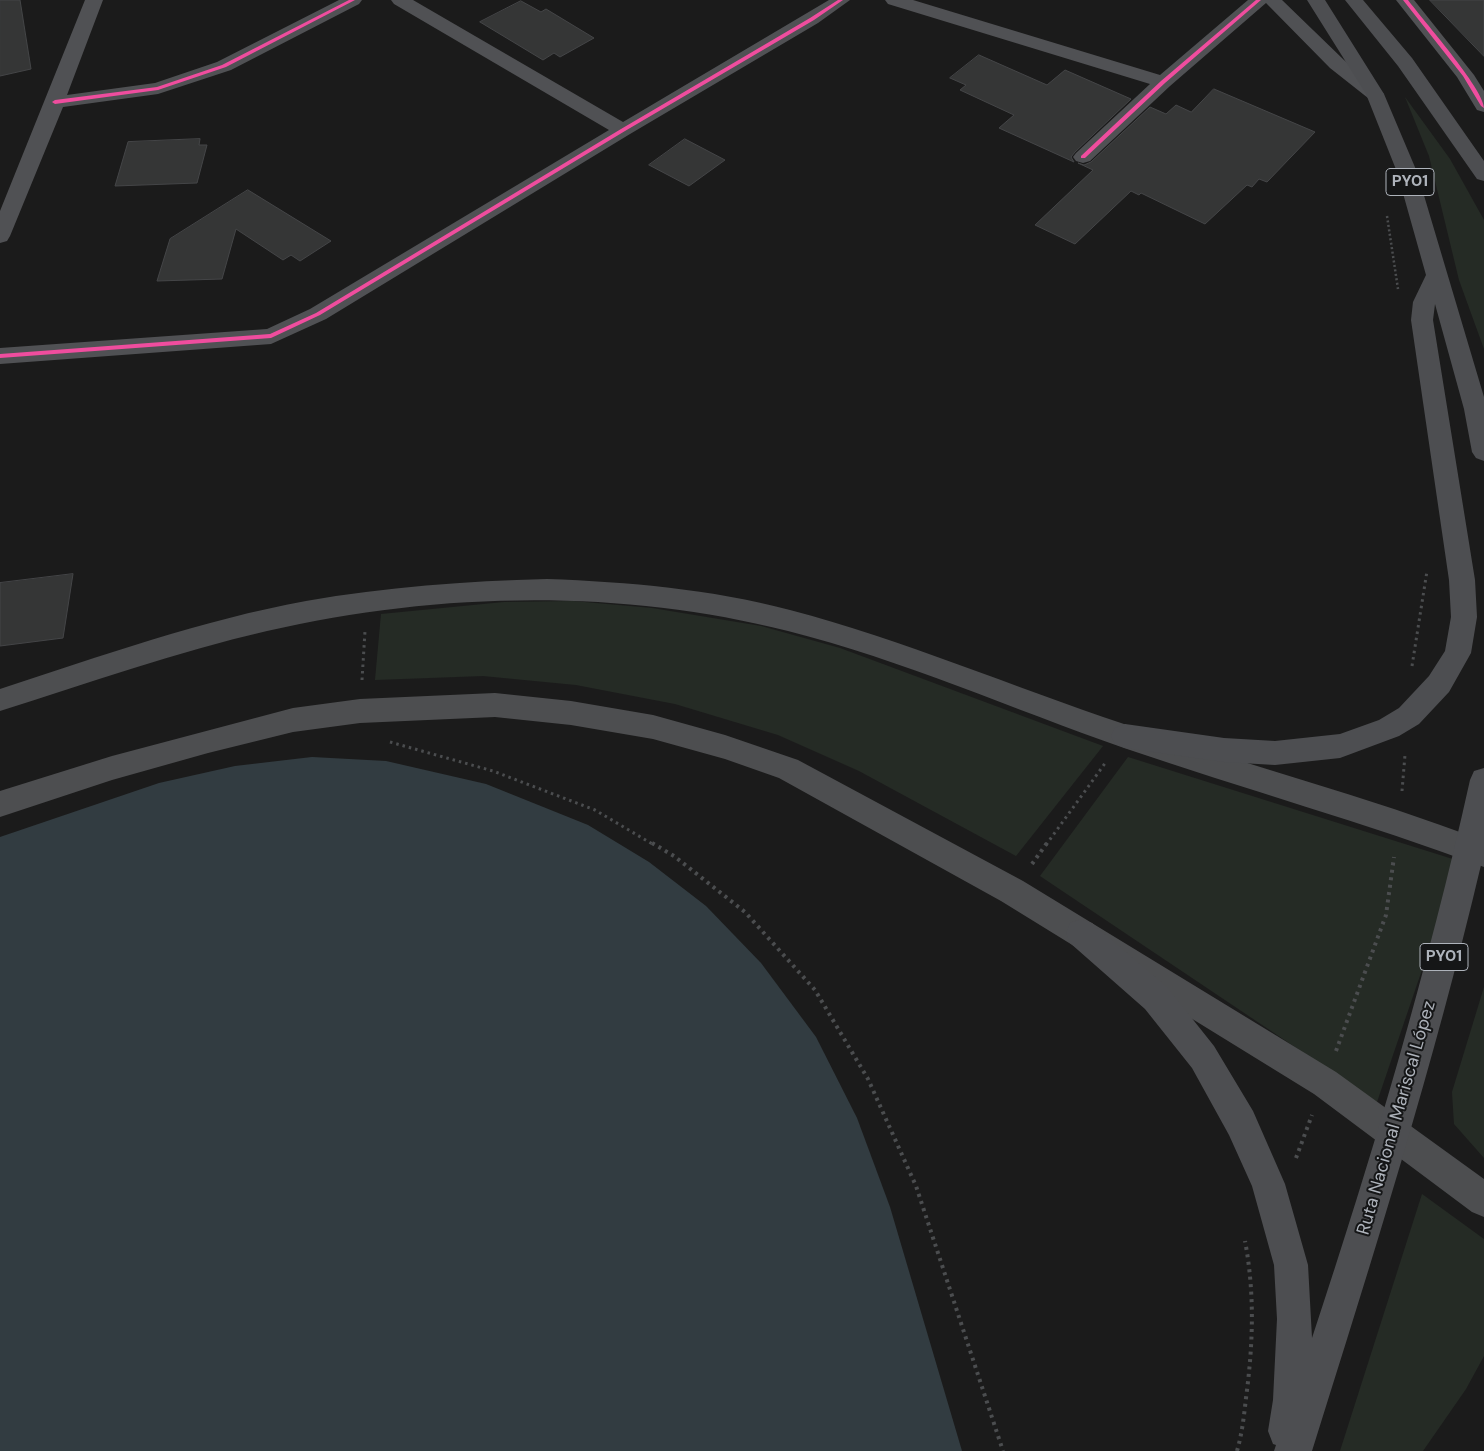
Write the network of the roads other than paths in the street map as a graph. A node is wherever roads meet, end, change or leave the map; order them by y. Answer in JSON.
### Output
{"nodes":[{"id":1,"x":94,"y":0,"type":"edge"},
{"id":2,"x":353,"y":0,"type":"edge"},
{"id":3,"x":400,"y":0,"type":"edge"},
{"id":4,"x":841,"y":0,"type":"edge"},
{"id":5,"x":894,"y":0,"type":"edge"},
{"id":6,"x":1259,"y":0,"type":"edge"},
{"id":7,"x":1272,"y":0,"type":"edge"},
{"id":8,"x":1316,"y":0,"type":"edge"},
{"id":9,"x":1354,"y":0,"type":"edge"},
{"id":10,"x":1405,"y":0,"type":"edge"},
{"id":11,"x":1163,"y":82,"type":"junction"},
{"id":12,"x":1375,"y":94,"type":"junction"},
{"id":13,"x":55,"y":102,"type":"junction"},
{"id":14,"x":1484,"y":106,"type":"edge"},
{"id":15,"x":623,"y":130,"type":"junction"},
{"id":16,"x":1083,"y":157,"type":"dead end"},
{"id":17,"x":1484,"y":175,"type":"edge"},
{"id":18,"x":0,"y":236,"type":"edge"},
{"id":19,"x":1438,"y":273,"type":"junction"},
{"id":20,"x":0,"y":356,"type":"edge"},
{"id":21,"x":1484,"y":452,"type":"edge"},
{"id":22,"x":0,"y":700,"type":"edge"},
{"id":23,"x":1124,"y":736,"type":"junction"},
{"id":24,"x":1484,"y":780,"type":"edge"},
{"id":25,"x":0,"y":804,"type":"edge"},
{"id":26,"x":1477,"y":851,"type":"edge"},
{"id":27,"x":1081,"y":933,"type":"junction"},
{"id":28,"x":1396,"y":1133,"type":"junction"},
{"id":29,"x":1484,"y":1200,"type":"edge"},
{"id":30,"x":1282,"y":1451,"type":"edge"},
{"id":31,"x":1294,"y":1451,"type":"edge"}],
"edges":[{"from":1,"to":13,"type":"street"},
{"from":2,"to":13,"type":"street"},
{"from":3,"to":15,"type":"street"},
{"from":4,"to":15,"type":"street"},
{"from":5,"to":11,"type":"street"},
{"from":6,"to":11,"type":"street"},
{"from":7,"to":12,"type":"street"},
{"from":8,"to":12,"type":"highway","number":"PY01"},
{"from":9,"to":17,"type":"highway"},
{"from":10,"to":14,"type":"street"},
{"from":11,"to":16,"type":"street"},
{"from":12,"to":19,"type":"highway","number":"PY01"},
{"from":13,"to":18,"type":"street"},
{"from":15,"to":20,"type":"street"},
{"from":19,"to":21,"type":"highway","number":"PY01"},
{"from":19,"to":23,"type":"highway"},
{"from":22,"to":23,"type":"main road"},
{"from":23,"to":26,"type":"main road"},
{"from":24,"to":26,"type":"highway","name":"Ruta Nacional Mariscal López","number":"PY01"},
{"from":25,"to":27,"type":"main road"},
{"from":26,"to":28,"type":"highway","name":"Ruta Nacional Mariscal López","number":"PY01"},
{"from":27,"to":28,"type":"main road"},
{"from":27,"to":30,"type":"highway"},
{"from":28,"to":29,"type":"main road"},
{"from":28,"to":31,"type":"highway","name":"Ruta Nacional Mariscal López","number":"PY01"}]}
